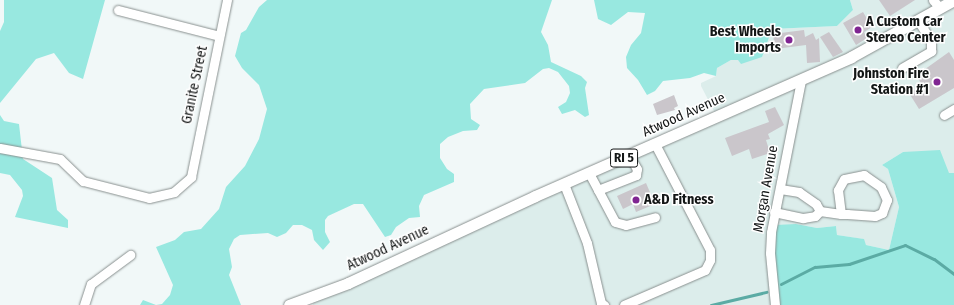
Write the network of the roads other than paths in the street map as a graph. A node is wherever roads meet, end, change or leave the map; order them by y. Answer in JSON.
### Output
{"nodes":[{"id":1,"x":227,"y":0,"type":"edge"},
{"id":2,"x":953,"y":3,"type":"edge"},
{"id":3,"x":936,"y":4,"type":"edge"},
{"id":4,"x":118,"y":10,"type":"dead end"},
{"id":5,"x":918,"y":20,"type":"junction"},
{"id":6,"x":220,"y":36,"type":"junction"},
{"id":7,"x":902,"y":68,"type":"dead end"},
{"id":8,"x":801,"y":80,"type":"junction"},
{"id":9,"x":954,"y":109,"type":"edge"},
{"id":10,"x":944,"y":115,"type":"dead end"},
{"id":11,"x":655,"y":144,"type":"junction"},
{"id":12,"x":0,"y":148,"type":"edge"},
{"id":13,"x":629,"y":155,"type":"junction"},
{"id":14,"x":589,"y":173,"type":"junction"},
{"id":15,"x":564,"y":184,"type":"junction"},
{"id":16,"x":780,"y":189,"type":"junction"},
{"id":17,"x":598,"y":190,"type":"junction"},
{"id":18,"x":820,"y":211,"type":"junction"},
{"id":19,"x":774,"y":212,"type":"junction"},
{"id":20,"x":841,"y":214,"type":"junction"},
{"id":21,"x":655,"y":217,"type":"dead end"},
{"id":22,"x":130,"y":255,"type":"dead end"},
{"id":23,"x":313,"y":300,"type":"edge"},
{"id":24,"x":84,"y":305,"type":"edge"},
{"id":25,"x":289,"y":305,"type":"edge"},
{"id":26,"x":604,"y":305,"type":"edge"},
{"id":27,"x":624,"y":305,"type":"edge"},
{"id":28,"x":775,"y":305,"type":"edge"}],
"edges":[{"from":1,"to":6,"type":"street","name":"Granite Street"},
{"from":2,"to":3,"type":"main road","name":"Atwood Avenue","number":"RI 5"},
{"from":3,"to":5,"type":"main road","name":"Atwood Avenue","number":"RI 5"},
{"from":4,"to":6,"type":"street"},
{"from":5,"to":7,"type":"street"},
{"from":5,"to":8,"type":"main road","name":"Atwood Avenue","number":"RI 5"},
{"from":6,"to":12,"type":"street","name":"Granite Street"},
{"from":8,"to":11,"type":"main road","name":"Atwood Avenue","number":"RI 5"},
{"from":8,"to":16,"type":"street","name":"Morgan Avenue"},
{"from":9,"to":10,"type":"street"},
{"from":11,"to":13,"type":"main road","name":"Atwood Avenue","number":"RI 5"},
{"from":11,"to":27,"type":"street"},
{"from":13,"to":14,"type":"main road","name":"Atwood Avenue","number":"RI 5"},
{"from":13,"to":17,"type":"street"},
{"from":14,"to":15,"type":"main road","name":"Atwood Avenue","number":"RI 5"},
{"from":14,"to":17,"type":"street"},
{"from":15,"to":23,"type":"main road","name":"Atwood Avenue","number":"RI 5"},
{"from":15,"to":26,"type":"street"},
{"from":16,"to":18,"type":"street"},
{"from":16,"to":19,"type":"street","name":"Morgan Avenue"},
{"from":17,"to":21,"type":"street"},
{"from":18,"to":19,"type":"street"},
{"from":18,"to":20,"type":"street"},
{"from":19,"to":28,"type":"street","name":"Morgan Avenue"},
{"from":20,"to":20,"type":"street"},
{"from":22,"to":24,"type":"street"},
{"from":23,"to":25,"type":"main road","name":"Atwood Avenue","number":"RI 5"}]}
